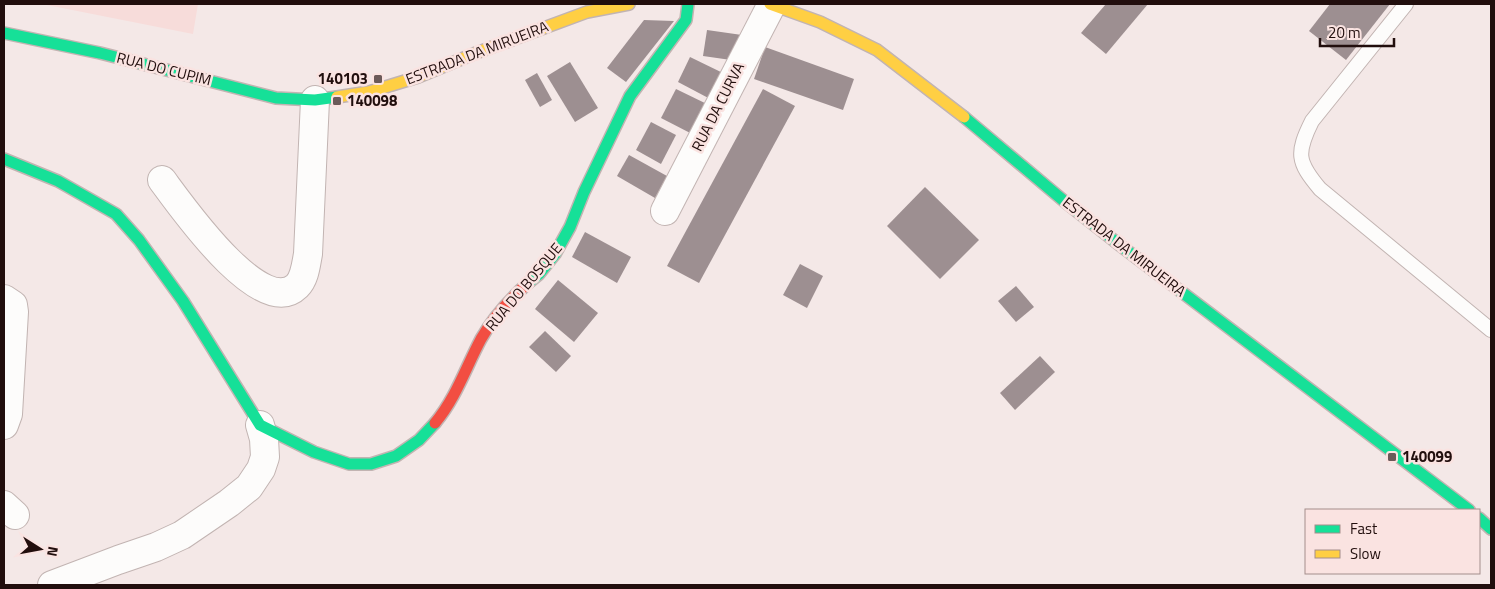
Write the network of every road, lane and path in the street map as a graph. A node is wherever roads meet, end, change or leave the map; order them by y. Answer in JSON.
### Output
{"nodes":[{"id":1,"x":629,"y":4,"type":"edge"},
{"id":2,"x":688,"y":4,"type":"edge"},
{"id":3,"x":771,"y":4,"type":"edge"},
{"id":4,"x":1406,"y":4,"type":"edge"},
{"id":5,"x":4,"y":33,"type":"edge"},
{"id":6,"x":320,"y":100,"type":"junction"},
{"id":7,"x":4,"y":159,"type":"edge"},
{"id":8,"x":162,"y":180,"type":"dead end"},
{"id":9,"x":665,"y":211,"type":"dead end"},
{"id":10,"x":4,"y":299,"type":"edge"},
{"id":11,"x":1491,"y":330,"type":"edge"},
{"id":12,"x":4,"y":425,"type":"edge"},
{"id":13,"x":260,"y":425,"type":"junction"},
{"id":14,"x":1468,"y":509,"type":"edge"},
{"id":15,"x":1481,"y":515,"type":"edge"},
{"id":16,"x":1491,"y":529,"type":"edge"},
{"id":17,"x":52,"y":585,"type":"edge"}],
"edges":[{"from":1,"to":6,"type":"main road","name":"ESTRADA DA MIRUEIRA"},
{"from":2,"to":13,"type":"main road","name":"RUA DO BOSQUE"},
{"from":3,"to":9,"type":"street","name":"RUA DA CURVA"},
{"from":3,"to":14,"type":"main road","name":"ESTRADA DA MIRUEIRA"},
{"from":4,"to":11,"type":"lane"},
{"from":5,"to":6,"type":"main road","name":"RUA DO CUPIM"},
{"from":6,"to":8,"type":"street"},
{"from":7,"to":13,"type":"main road"},
{"from":10,"to":12,"type":"street"},
{"from":13,"to":17,"type":"street"},
{"from":15,"to":16,"type":"main road"}]}
